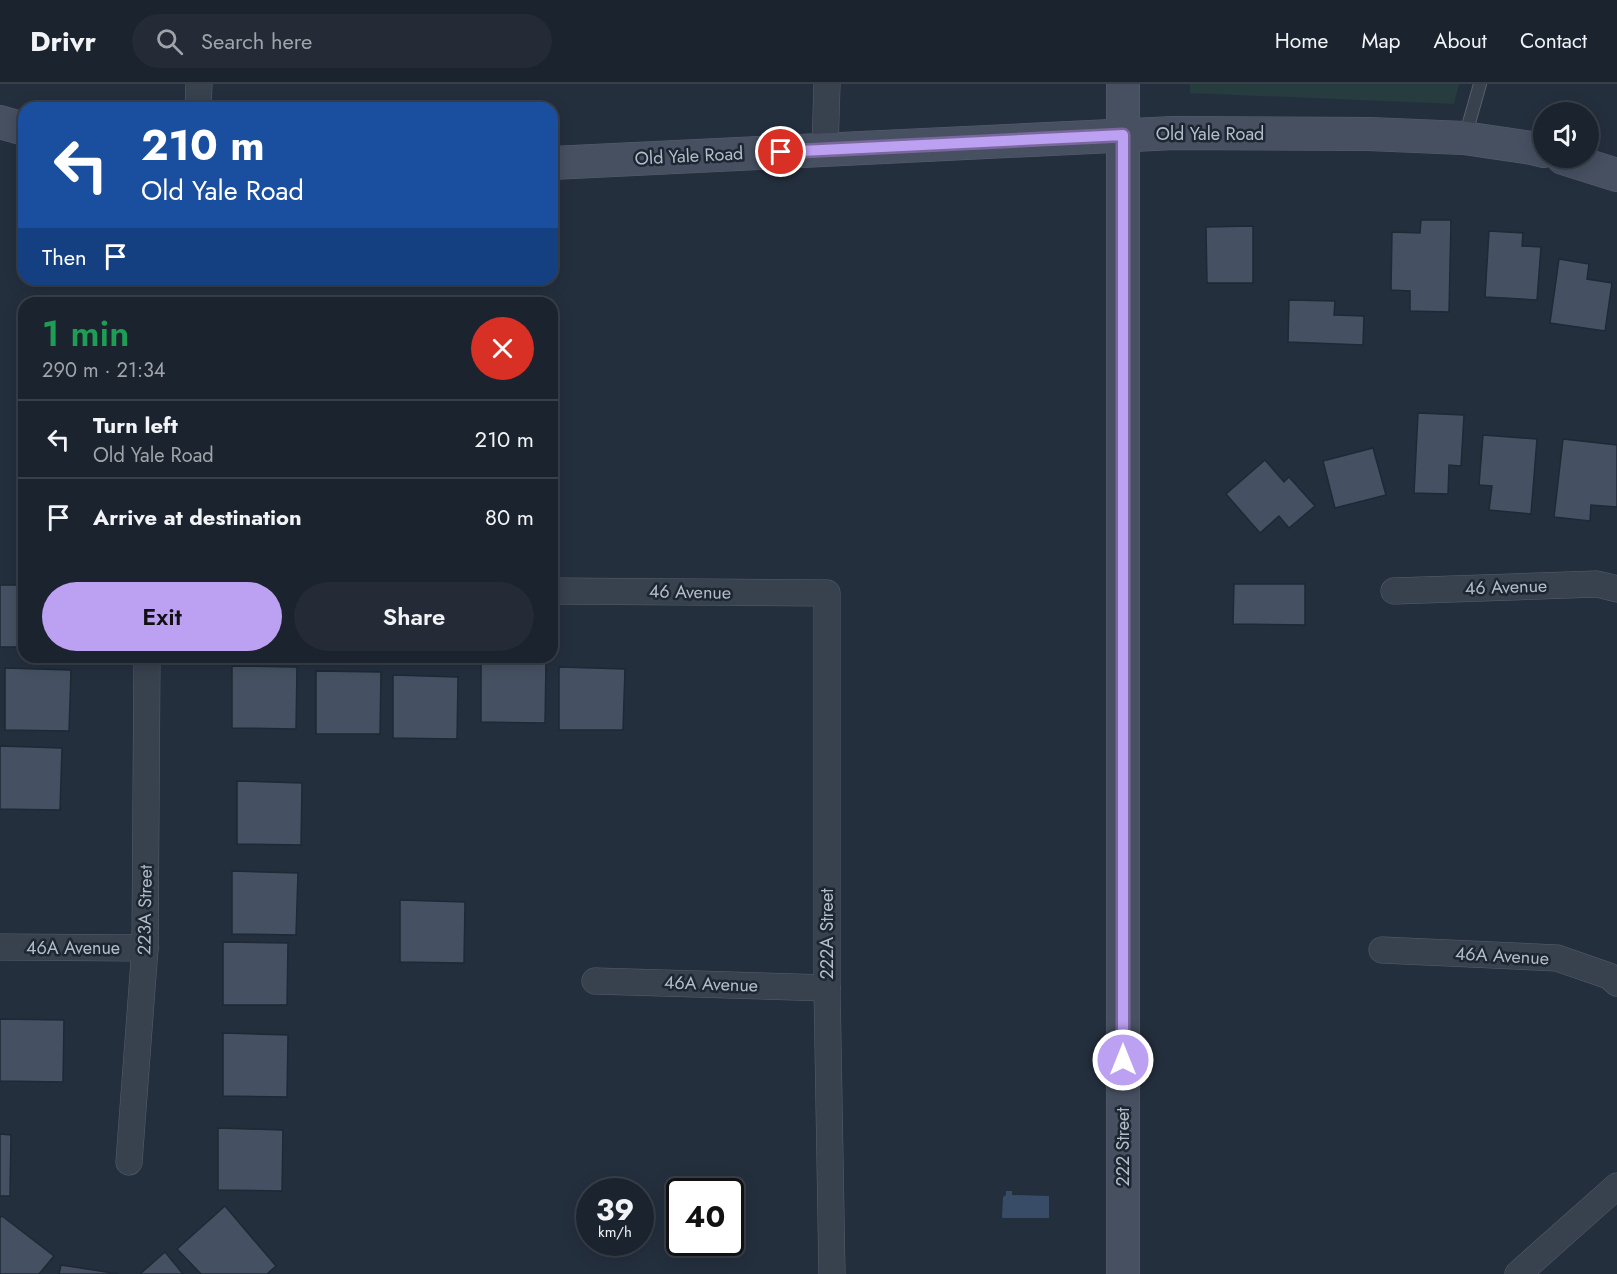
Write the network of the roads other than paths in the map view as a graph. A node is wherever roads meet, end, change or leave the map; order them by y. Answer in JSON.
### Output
{"nodes":[{"id":1,"x":199,"y":84,"type":"edge"},
{"id":2,"x":827,"y":84,"type":"edge"},
{"id":3,"x":1124,"y":84,"type":"edge"},
{"id":4,"x":1479,"y":84,"type":"edge"},
{"id":5,"x":198,"y":102,"type":"edge"},
{"id":6,"x":0,"y":122,"type":"edge"},
{"id":7,"x":18,"y":127,"type":"edge"},
{"id":8,"x":1123,"y":135,"type":"junction"},
{"id":9,"x":1464,"y":138,"type":"junction"},
{"id":10,"x":1533,"y":148,"type":"edge"},
{"id":11,"x":825,"y":150,"type":"junction"},
{"id":12,"x":558,"y":163,"type":"edge"},
{"id":13,"x":1595,"y":168,"type":"edge"},
{"id":14,"x":1617,"y":175,"type":"edge"},
{"id":15,"x":1617,"y":589,"type":"edge"},
{"id":16,"x":558,"y":591,"type":"edge"},
{"id":17,"x":1394,"y":591,"type":"dead end"},
{"id":18,"x":827,"y":593,"type":"joint"},
{"id":19,"x":147,"y":663,"type":"edge"},
{"id":20,"x":0,"y":947,"type":"edge"},
{"id":21,"x":145,"y":948,"type":"junction"},
{"id":22,"x":1382,"y":950,"type":"dead end"},
{"id":23,"x":595,"y":981,"type":"dead end"},
{"id":24,"x":1617,"y":983,"type":"edge"},
{"id":25,"x":828,"y":988,"type":"junction"},
{"id":26,"x":129,"y":1162,"type":"dead end"},
{"id":27,"x":1617,"y":1186,"type":"edge"},
{"id":28,"x":832,"y":1274,"type":"edge"},
{"id":29,"x":1123,"y":1274,"type":"edge"},
{"id":30,"x":1518,"y":1274,"type":"edge"}],
"edges":[{"from":1,"to":5,"type":"street"},
{"from":2,"to":11,"type":"street"},
{"from":3,"to":8,"type":"street","name":"222 Street"},
{"from":4,"to":9,"type":"lane"},
{"from":6,"to":7,"type":"street"},
{"from":8,"to":9,"type":"street","name":"Old Yale Road"},
{"from":8,"to":11,"type":"street","name":"Old Yale Road"},
{"from":8,"to":29,"type":"street","name":"222 Street"},
{"from":9,"to":10,"type":"street","name":"Old Yale Road"},
{"from":11,"to":12,"type":"street","name":"Old Yale Road"},
{"from":13,"to":14,"type":"street"},
{"from":15,"to":17,"type":"street","name":"46 Avenue"},
{"from":16,"to":18,"type":"street","name":"46 Avenue"},
{"from":18,"to":25,"type":"street","name":"222A Street"},
{"from":19,"to":21,"type":"street","name":"223A Street"},
{"from":20,"to":21,"type":"street","name":"46A Avenue"},
{"from":21,"to":26,"type":"street","name":"223A Street"},
{"from":22,"to":24,"type":"street","name":"46A Avenue"},
{"from":23,"to":25,"type":"street","name":"46A Avenue"},
{"from":25,"to":28,"type":"street","name":"222A Street"},
{"from":27,"to":30,"type":"street"}]}
